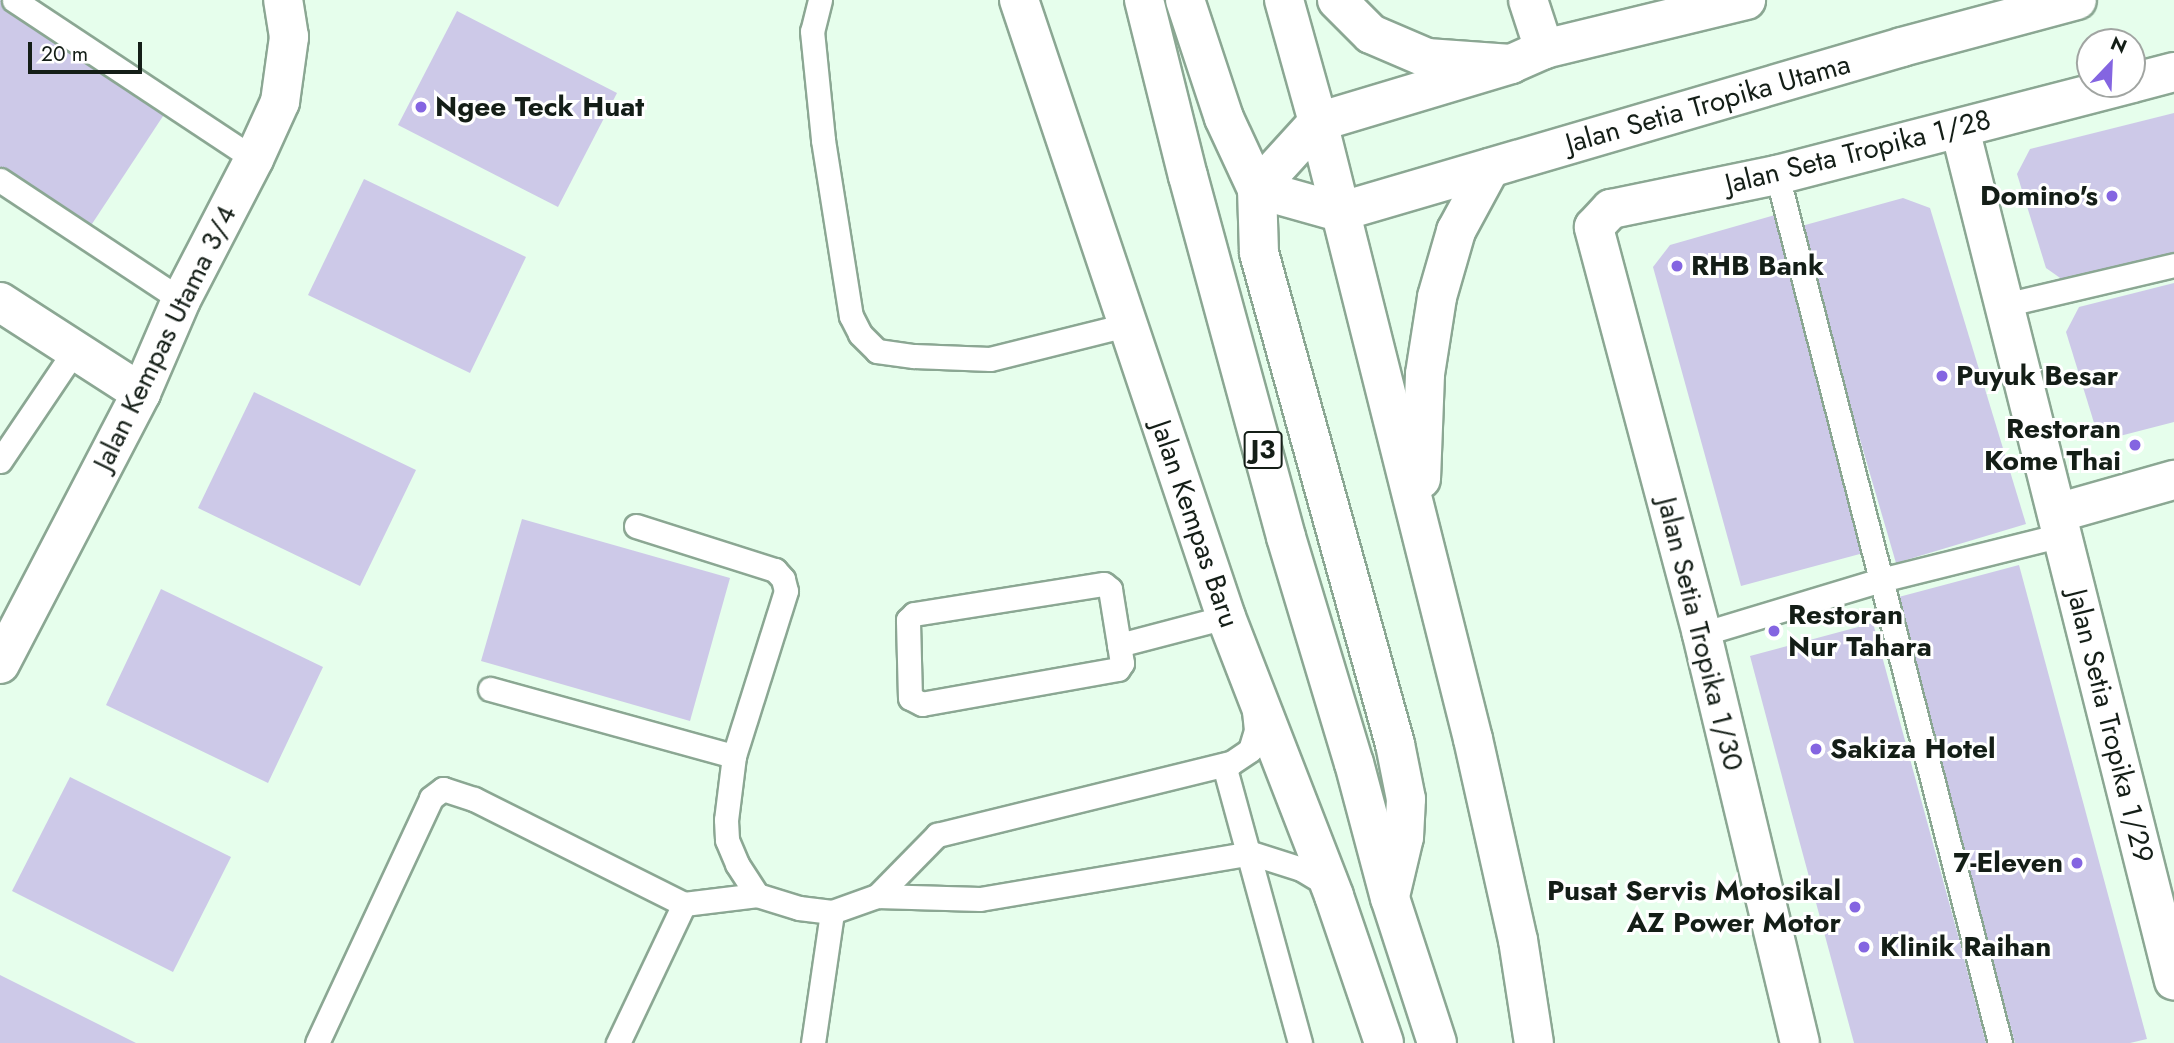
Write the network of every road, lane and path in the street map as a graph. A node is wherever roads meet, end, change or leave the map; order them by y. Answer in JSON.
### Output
{"nodes":[{"id":1,"x":14,"y":0,"type":"edge"},
{"id":2,"x":283,"y":0,"type":"edge"},
{"id":3,"x":820,"y":0,"type":"edge"},
{"id":4,"x":1019,"y":0,"type":"edge"},
{"id":5,"x":1144,"y":0,"type":"edge"},
{"id":6,"x":1185,"y":0,"type":"edge"},
{"id":7,"x":1284,"y":0,"type":"edge"},
{"id":8,"x":1337,"y":0,"type":"edge"},
{"id":9,"x":1528,"y":0,"type":"edge"},
{"id":10,"x":1746,"y":0,"type":"edge"},
{"id":11,"x":2077,"y":0,"type":"edge"},
{"id":12,"x":1528,"y":57,"type":"junction"},
{"id":13,"x":2174,"y":72,"type":"edge"},
{"id":14,"x":2146,"y":80,"type":"edge"},
{"id":15,"x":2077,"y":98,"type":"edge"},
{"id":16,"x":1318,"y":122,"type":"junction"},
{"id":17,"x":1960,"y":129,"type":"junction"},
{"id":18,"x":254,"y":159,"type":"junction"},
{"id":19,"x":1490,"y":167,"type":"junction"},
{"id":20,"x":1777,"y":175,"type":"junction"},
{"id":21,"x":0,"y":180,"type":"edge"},
{"id":22,"x":1257,"y":189,"type":"junction"},
{"id":23,"x":1339,"y":212,"type":"junction"},
{"id":24,"x":1594,"y":226,"type":"joint"},
{"id":25,"x":2174,"y":265,"type":"edge"},
{"id":26,"x":180,"y":300,"type":"junction"},
{"id":27,"x":0,"y":302,"type":"edge"},
{"id":28,"x":2004,"y":305,"type":"junction"},
{"id":29,"x":1126,"y":325,"type":"junction"},
{"id":30,"x":75,"y":350,"type":"junction"},
{"id":31,"x":141,"y":393,"type":"junction"},
{"id":32,"x":0,"y":461,"type":"edge"},
{"id":33,"x":2174,"y":480,"type":"edge"},
{"id":34,"x":1419,"y":521,"type":"junction"},
{"id":35,"x":2059,"y":524,"type":"junction"},
{"id":36,"x":636,"y":526,"type":"dead end"},
{"id":37,"x":1881,"y":580,"type":"junction"},
{"id":38,"x":1226,"y":617,"type":"junction"},
{"id":39,"x":1702,"y":634,"type":"junction"},
{"id":40,"x":1119,"y":645,"type":"junction"},
{"id":41,"x":0,"y":664,"type":"edge"},
{"id":42,"x":1252,"y":687,"type":"junction"},
{"id":43,"x":490,"y":688,"type":"dead end"},
{"id":44,"x":734,"y":756,"type":"junction"},
{"id":45,"x":1224,"y":765,"type":"junction"},
{"id":46,"x":1251,"y":853,"type":"junction"},
{"id":47,"x":757,"y":895,"type":"junction"},
{"id":48,"x":877,"y":896,"type":"junction"},
{"id":49,"x":1334,"y":897,"type":"junction"},
{"id":50,"x":1390,"y":898,"type":"junction"},
{"id":51,"x":684,"y":904,"type":"junction"},
{"id":52,"x":832,"y":912,"type":"junction"},
{"id":53,"x":1518,"y":940,"type":"junction"},
{"id":54,"x":2174,"y":981,"type":"edge"},
{"id":55,"x":317,"y":1043,"type":"edge"},
{"id":56,"x":618,"y":1043,"type":"edge"},
{"id":57,"x":813,"y":1043,"type":"edge"},
{"id":58,"x":1300,"y":1043,"type":"edge"},
{"id":59,"x":1384,"y":1043,"type":"edge"},
{"id":60,"x":1437,"y":1043,"type":"edge"},
{"id":61,"x":1534,"y":1043,"type":"edge"},
{"id":62,"x":1560,"y":1043,"type":"edge"},
{"id":63,"x":1800,"y":1043,"type":"edge"},
{"id":64,"x":2000,"y":1043,"type":"edge"}],
"edges":[{"from":1,"to":18,"type":"lane"},
{"from":2,"to":18,"type":"main road","name":"Jalan Kempas Utama 3/4"},
{"from":3,"to":29,"type":"lane"},
{"from":4,"to":29,"type":"main road","name":"Jalan Kempas Baru"},
{"from":5,"to":50,"type":"main road","number":"J3"},
{"from":6,"to":22,"type":"main road"},
{"from":7,"to":16,"type":"main road"},
{"from":8,"to":12,"type":"main road"},
{"from":9,"to":12,"type":"main road"},
{"from":10,"to":12,"type":"main road"},
{"from":11,"to":19,"type":"main road","name":"Jalan Setia Tropika Utama"},
{"from":12,"to":16,"type":"main road"},
{"from":13,"to":14,"type":"main road","name":"Jalan Seta Tropika 1/28"},
{"from":15,"to":17,"type":"main road","name":"Jalan Seta Tropika 1/28"},
{"from":16,"to":22,"type":"main road"},
{"from":16,"to":23,"type":"main road"},
{"from":17,"to":20,"type":"main road","name":"Jalan Seta Tropika 1/28"},
{"from":17,"to":28,"type":"main road","name":"Jalan Setia Tropika 1/29"},
{"from":18,"to":26,"type":"main road","name":"Jalan Kempas Utama 3/4"},
{"from":19,"to":23,"type":"main road","name":"Jalan Setia Tropika Utama"},
{"from":19,"to":34,"type":"main road"},
{"from":20,"to":24,"type":"main road","name":"Jalan Seta Tropika 1/28"},
{"from":20,"to":37,"type":"lane"},
{"from":21,"to":26,"type":"lane"},
{"from":22,"to":23,"type":"main road"},
{"from":22,"to":50,"type":"main road"},
{"from":23,"to":34,"type":"main road"},
{"from":24,"to":39,"type":"main road","name":"Jalan Setia Tropika 1/30"},
{"from":25,"to":28,"type":"lane"},
{"from":26,"to":31,"type":"main road","name":"Jalan Kempas Utama 3/4"},
{"from":27,"to":30,"type":"main road"},
{"from":28,"to":35,"type":"main road","name":"Jalan Setia Tropika 1/29"},
{"from":29,"to":38,"type":"main road","name":"Jalan Kempas Baru"},
{"from":30,"to":31,"type":"main road"},
{"from":30,"to":32,"type":"lane"},
{"from":31,"to":41,"type":"main road","name":"Jalan Kempas Utama 3/4"},
{"from":33,"to":35,"type":"main road"},
{"from":34,"to":53,"type":"main road"},
{"from":35,"to":37,"type":"lane"},
{"from":35,"to":54,"type":"main road","name":"Jalan Setia Tropika 1/29"},
{"from":36,"to":44,"type":"lane"},
{"from":37,"to":39,"type":"lane"},
{"from":37,"to":64,"type":"lane"},
{"from":38,"to":40,"type":"lane"},
{"from":38,"to":42,"type":"main road","name":"Jalan Kempas Baru"},
{"from":39,"to":63,"type":"main road","name":"Jalan Setia Tropika 1/30"},
{"from":40,"to":40,"type":"lane"},
{"from":42,"to":45,"type":"lane"},
{"from":42,"to":49,"type":"main road","name":"Jalan Kempas Baru"},
{"from":43,"to":44,"type":"lane"},
{"from":44,"to":47,"type":"lane"},
{"from":45,"to":46,"type":"lane"},
{"from":45,"to":48,"type":"lane"},
{"from":46,"to":48,"type":"lane"},
{"from":46,"to":49,"type":"lane"},
{"from":46,"to":58,"type":"lane"},
{"from":47,"to":51,"type":"lane"},
{"from":47,"to":52,"type":"lane"},
{"from":48,"to":52,"type":"lane"},
{"from":49,"to":59,"type":"main road","name":"Jalan Kempas Baru"},
{"from":50,"to":60,"type":"main road","number":"J3"},
{"from":51,"to":55,"type":"lane"},
{"from":51,"to":56,"type":"lane"},
{"from":52,"to":57,"type":"lane"},
{"from":53,"to":61,"type":"main road"},
{"from":53,"to":62,"type":"main road"}]}
